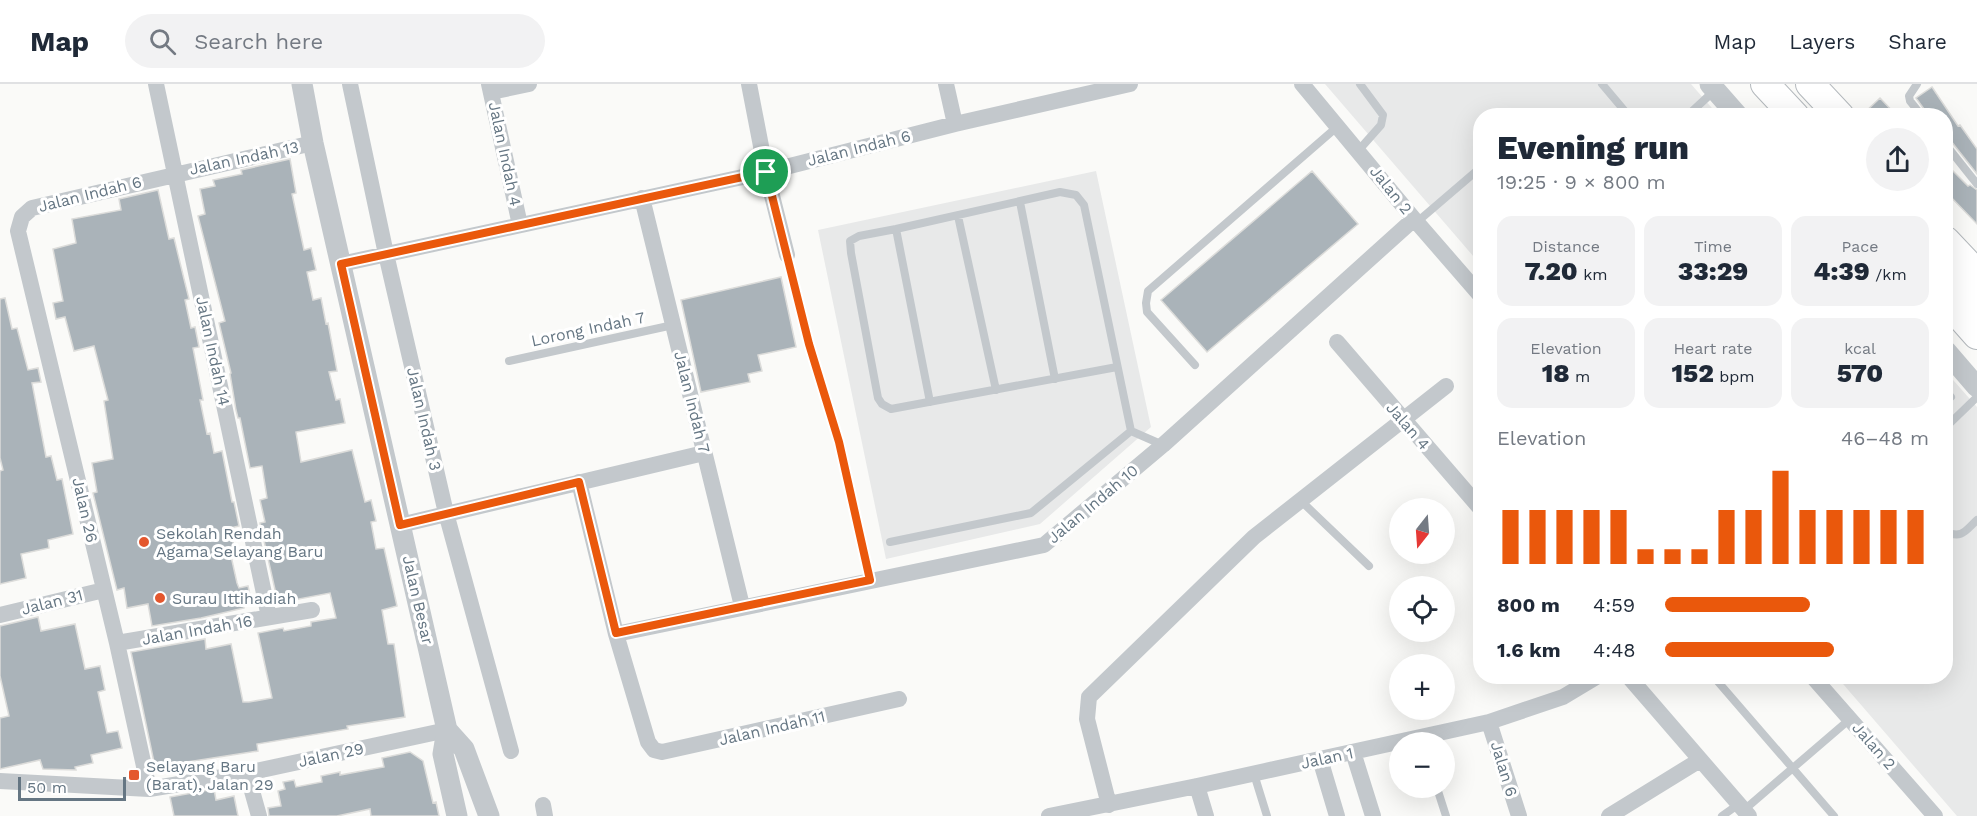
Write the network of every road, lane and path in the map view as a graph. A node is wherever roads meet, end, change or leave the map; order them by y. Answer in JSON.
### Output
{"nodes":[{"id":1,"x":156,"y":84,"type":"edge"},
{"id":2,"x":302,"y":84,"type":"edge"},
{"id":3,"x":350,"y":84,"type":"edge"},
{"id":4,"x":529,"y":84,"type":"edge"},
{"id":5,"x":749,"y":84,"type":"edge"},
{"id":6,"x":946,"y":84,"type":"edge"},
{"id":7,"x":1130,"y":84,"type":"edge"},
{"id":8,"x":1302,"y":84,"type":"edge"},
{"id":9,"x":1360,"y":84,"type":"edge"},
{"id":10,"x":1602,"y":84,"type":"edge"},
{"id":11,"x":1805,"y":84,"type":"edge"},
{"id":12,"x":1810,"y":84,"type":"edge"},
{"id":13,"x":1917,"y":84,"type":"edge"},
{"id":14,"x":1713,"y":87,"type":"edge"},
{"id":15,"x":1768,"y":87,"type":"edge"},
{"id":16,"x":490,"y":88,"type":"edge"},
{"id":17,"x":1622,"y":108,"type":"edge"},
{"id":18,"x":1694,"y":108,"type":"edge"},
{"id":19,"x":1731,"y":108,"type":"edge"},
{"id":20,"x":1786,"y":108,"type":"edge"},
{"id":21,"x":1825,"y":108,"type":"edge"},
{"id":22,"x":1832,"y":108,"type":"edge"},
{"id":23,"x":1916,"y":108,"type":"edge"},
{"id":24,"x":955,"y":124,"type":"junction"},
{"id":25,"x":1337,"y":127,"type":"junction"},
{"id":26,"x":313,"y":143,"type":"junction"},
{"id":27,"x":1358,"y":151,"type":"junction"},
{"id":28,"x":1953,"y":154,"type":"edge"},
{"id":29,"x":766,"y":172,"type":"junction"},
{"id":30,"x":175,"y":174,"type":"junction"},
{"id":31,"x":1473,"y":174,"type":"edge"},
{"id":32,"x":1977,"y":184,"type":"edge"},
{"id":33,"x":642,"y":198,"type":"junction"},
{"id":34,"x":1020,"y":202,"type":"junction"},
{"id":35,"x":958,"y":216,"type":"junction"},
{"id":36,"x":1415,"y":220,"type":"junction"},
{"id":37,"x":520,"y":225,"type":"junction"},
{"id":38,"x":896,"y":230,"type":"junction"},
{"id":39,"x":1953,"y":230,"type":"edge"},
{"id":40,"x":18,"y":231,"type":"joint"},
{"id":41,"x":1953,"y":248,"type":"edge"},
{"id":42,"x":386,"y":254,"type":"junction"},
{"id":43,"x":787,"y":255,"type":"joint"},
{"id":44,"x":1977,"y":255,"type":"edge"},
{"id":45,"x":341,"y":264,"type":"junction"},
{"id":46,"x":1977,"y":274,"type":"edge"},
{"id":47,"x":1953,"y":283,"type":"edge"},
{"id":48,"x":1473,"y":287,"type":"edge"},
{"id":49,"x":1953,"y":308,"type":"edge"},
{"id":50,"x":1977,"y":308,"type":"edge"},
{"id":51,"x":673,"y":325,"type":"junction"},
{"id":52,"x":1977,"y":335,"type":"edge"},
{"id":53,"x":1337,"y":342,"type":"dead end"},
{"id":54,"x":1953,"y":359,"type":"edge"},
{"id":55,"x":509,"y":361,"type":"dead end"},
{"id":56,"x":1195,"y":365,"type":"dead end"},
{"id":57,"x":1117,"y":367,"type":"junction"},
{"id":58,"x":1055,"y":379,"type":"junction"},
{"id":59,"x":1446,"y":386,"type":"dead end"},
{"id":60,"x":1977,"y":387,"type":"edge"},
{"id":61,"x":996,"y":390,"type":"junction"},
{"id":62,"x":1977,"y":397,"type":"edge"},
{"id":63,"x":930,"y":402,"type":"junction"},
{"id":64,"x":1403,"y":420,"type":"junction"},
{"id":65,"x":1953,"y":420,"type":"edge"},
{"id":66,"x":1131,"y":431,"type":"junction"},
{"id":67,"x":1163,"y":445,"type":"junction"},
{"id":68,"x":704,"y":453,"type":"junction"},
{"id":69,"x":579,"y":482,"type":"junction"},
{"id":70,"x":1300,"y":500,"type":"junction"},
{"id":71,"x":1473,"y":500,"type":"edge"},
{"id":72,"x":446,"y":513,"type":"junction"},
{"id":73,"x":1977,"y":520,"type":"edge"},
{"id":74,"x":400,"y":525,"type":"junction"},
{"id":75,"x":1953,"y":535,"type":"edge"},
{"id":76,"x":890,"y":542,"type":"dead end"},
{"id":77,"x":1369,"y":566,"type":"dead end"},
{"id":78,"x":870,"y":580,"type":"junction"},
{"id":79,"x":104,"y":590,"type":"junction"},
{"id":80,"x":742,"y":606,"type":"junction"},
{"id":81,"x":312,"y":610,"type":"dead end"},
{"id":82,"x":0,"y":615,"type":"edge"},
{"id":83,"x":270,"y":618,"type":"junction"},
{"id":84,"x":616,"y":633,"type":"junction"},
{"id":85,"x":117,"y":643,"type":"junction"},
{"id":86,"x":1585,"y":684,"type":"edge"},
{"id":87,"x":1635,"y":684,"type":"edge"},
{"id":88,"x":1720,"y":684,"type":"edge"},
{"id":89,"x":1819,"y":684,"type":"edge"},
{"id":90,"x":899,"y":699,"type":"dead end"},
{"id":91,"x":1850,"y":719,"type":"junction"},
{"id":92,"x":1490,"y":722,"type":"junction"},
{"id":93,"x":447,"y":730,"type":"junction"},
{"id":94,"x":1452,"y":732,"type":"edge"},
{"id":95,"x":1389,"y":746,"type":"edge"},
{"id":96,"x":512,"y":751,"type":"dead end"},
{"id":97,"x":1353,"y":752,"type":"junction"},
{"id":98,"x":1320,"y":759,"type":"junction"},
{"id":99,"x":1701,"y":760,"type":"junction"},
{"id":100,"x":1792,"y":768,"type":"junction"},
{"id":101,"x":247,"y":773,"type":"junction"},
{"id":102,"x":1254,"y":774,"type":"junction"},
{"id":103,"x":0,"y":780,"type":"edge"},
{"id":104,"x":1197,"y":786,"type":"junction"},
{"id":105,"x":149,"y":789,"type":"junction"},
{"id":106,"x":1440,"y":798,"type":"edge"},
{"id":107,"x":1109,"y":805,"type":"junction"},
{"id":108,"x":1744,"y":810,"type":"edge"},
{"id":109,"x":259,"y":816,"type":"edge"},
{"id":110,"x":457,"y":816,"type":"edge"},
{"id":111,"x":489,"y":816,"type":"edge"},
{"id":112,"x":1048,"y":816,"type":"edge"},
{"id":113,"x":1206,"y":816,"type":"edge"},
{"id":114,"x":1267,"y":816,"type":"edge"},
{"id":115,"x":1337,"y":816,"type":"edge"},
{"id":116,"x":1373,"y":816,"type":"edge"},
{"id":117,"x":1446,"y":816,"type":"edge"},
{"id":118,"x":1519,"y":816,"type":"edge"},
{"id":119,"x":1609,"y":816,"type":"edge"},
{"id":120,"x":1722,"y":816,"type":"edge"},
{"id":121,"x":1834,"y":816,"type":"edge"},
{"id":122,"x":1935,"y":816,"type":"edge"}],
"edges":[{"from":1,"to":30,"type":"street","name":"Jalan Indah 14"},
{"from":2,"to":26,"type":"street","name":"Jalan Besar"},
{"from":3,"to":42,"type":"street","name":"Jalan Indah 3"},
{"from":4,"to":16,"type":"street"},
{"from":5,"to":29,"type":"street"},
{"from":6,"to":24,"type":"street"},
{"from":7,"to":24,"type":"street","name":"Jalan Indah 6"},
{"from":8,"to":25,"type":"street","name":"Jalan 2"},
{"from":9,"to":27,"type":"lane"},
{"from":10,"to":17,"type":"lane"},
{"from":11,"to":21,"type":"highway"},
{"from":12,"to":22,"type":"highway"},
{"from":13,"to":23,"type":"lane"},
{"from":14,"to":18,"type":"lane"},
{"from":14,"to":19,"type":"street"},
{"from":15,"to":20,"type":"highway"},
{"from":16,"to":37,"type":"street","name":"Jalan Indah 4"},
{"from":24,"to":29,"type":"street","name":"Jalan Indah 6"},
{"from":25,"to":27,"type":"street","name":"Jalan 2"},
{"from":25,"to":56,"type":"lane"},
{"from":26,"to":30,"type":"street","name":"Jalan Indah 13"},
{"from":26,"to":45,"type":"street","name":"Jalan Besar"},
{"from":27,"to":36,"type":"street","name":"Jalan 2"},
{"from":28,"to":32,"type":"lane"},
{"from":29,"to":33,"type":"street","name":"Jalan Indah 6"},
{"from":29,"to":43,"type":"street"},
{"from":30,"to":40,"type":"street","name":"Jalan Indah 6"},
{"from":30,"to":83,"type":"street","name":"Jalan Indah 14"},
{"from":31,"to":36,"type":"lane"},
{"from":33,"to":37,"type":"street","name":"Jalan Indah 6"},
{"from":33,"to":51,"type":"street","name":"Jalan Indah 7"},
{"from":34,"to":35,"type":"lane"},
{"from":34,"to":57,"type":"lane"},
{"from":34,"to":58,"type":"lane"},
{"from":35,"to":38,"type":"lane"},
{"from":35,"to":61,"type":"lane"},
{"from":36,"to":48,"type":"street","name":"Jalan 2"},
{"from":36,"to":67,"type":"street","name":"Jalan Indah 10"},
{"from":37,"to":42,"type":"street","name":"Jalan Indah 6"},
{"from":38,"to":63,"type":"lane"},
{"from":38,"to":63,"type":"lane"},
{"from":39,"to":44,"type":"highway"},
{"from":40,"to":79,"type":"street","name":"Jalan 26"},
{"from":41,"to":46,"type":"highway"},
{"from":42,"to":45,"type":"street","name":"Jalan Indah 6"},
{"from":42,"to":72,"type":"street","name":"Jalan Indah 3"},
{"from":43,"to":78,"type":"lane"},
{"from":45,"to":74,"type":"street","name":"Jalan Besar"},
{"from":47,"to":50,"type":"highway"},
{"from":49,"to":52,"type":"highway"},
{"from":51,"to":55,"type":"lane","name":"Lorong Indah 7"},
{"from":51,"to":68,"type":"street","name":"Jalan Indah 7"},
{"from":53,"to":64,"type":"street","name":"Jalan 4"},
{"from":54,"to":60,"type":"street"},
{"from":57,"to":58,"type":"lane"},
{"from":57,"to":66,"type":"lane"},
{"from":58,"to":61,"type":"lane"},
{"from":59,"to":64,"type":"street"},
{"from":61,"to":63,"type":"lane"},
{"from":62,"to":65,"type":"lane"},
{"from":64,"to":70,"type":"street"},
{"from":64,"to":71,"type":"street","name":"Jalan 4"},
{"from":66,"to":67,"type":"lane"},
{"from":66,"to":76,"type":"lane"},
{"from":67,"to":78,"type":"street","name":"Jalan Indah 10"},
{"from":68,"to":69,"type":"street"},
{"from":68,"to":80,"type":"street","name":"Jalan Indah 7"},
{"from":69,"to":72,"type":"street"},
{"from":69,"to":84,"type":"street"},
{"from":70,"to":77,"type":"lane"},
{"from":70,"to":107,"type":"street"},
{"from":72,"to":74,"type":"street"},
{"from":72,"to":96,"type":"street","name":"Jalan Indah 3"},
{"from":73,"to":75,"type":"lane"},
{"from":74,"to":93,"type":"street","name":"Jalan Besar"},
{"from":78,"to":80,"type":"street","name":"Jalan Indah 10"},
{"from":79,"to":82,"type":"street","name":"Jalan 31"},
{"from":79,"to":85,"type":"street","name":"Jalan 26"},
{"from":80,"to":84,"type":"street","name":"Jalan Indah 10"},
{"from":81,"to":83,"type":"street","name":"Jalan Indah 16"},
{"from":83,"to":85,"type":"street","name":"Jalan Indah 16"},
{"from":84,"to":90,"type":"street","name":"Jalan Indah 11"},
{"from":85,"to":105,"type":"street","name":"Jalan 26"},
{"from":86,"to":92,"type":"street","name":"Jalan 1"},
{"from":87,"to":99,"type":"street"},
{"from":88,"to":100,"type":"lane"},
{"from":89,"to":91,"type":"street","name":"Jalan 2"},
{"from":91,"to":100,"type":"lane"},
{"from":91,"to":122,"type":"street","name":"Jalan 2"},
{"from":92,"to":94,"type":"street","name":"Jalan 1"},
{"from":92,"to":118,"type":"street","name":"Jalan 6"},
{"from":93,"to":101,"type":"street","name":"Jalan 29"},
{"from":93,"to":110,"type":"street"},
{"from":93,"to":111,"type":"street"},
{"from":95,"to":97,"type":"street","name":"Jalan 1"},
{"from":97,"to":98,"type":"street","name":"Jalan 1"},
{"from":97,"to":116,"type":"street"},
{"from":98,"to":102,"type":"street","name":"Jalan 1"},
{"from":98,"to":115,"type":"street"},
{"from":99,"to":108,"type":"street"},
{"from":99,"to":119,"type":"street"},
{"from":100,"to":108,"type":"lane"},
{"from":100,"to":121,"type":"lane"},
{"from":101,"to":105,"type":"street","name":"Jalan 29"},
{"from":101,"to":109,"type":"street"},
{"from":102,"to":104,"type":"street","name":"Jalan 1"},
{"from":102,"to":114,"type":"lane"},
{"from":103,"to":105,"type":"street","name":"Jalan 29"},
{"from":104,"to":107,"type":"street","name":"Jalan 1"},
{"from":104,"to":113,"type":"street"},
{"from":106,"to":117,"type":"lane"},
{"from":107,"to":112,"type":"street","name":"Jalan 1"},
{"from":108,"to":120,"type":"lane"}]}
